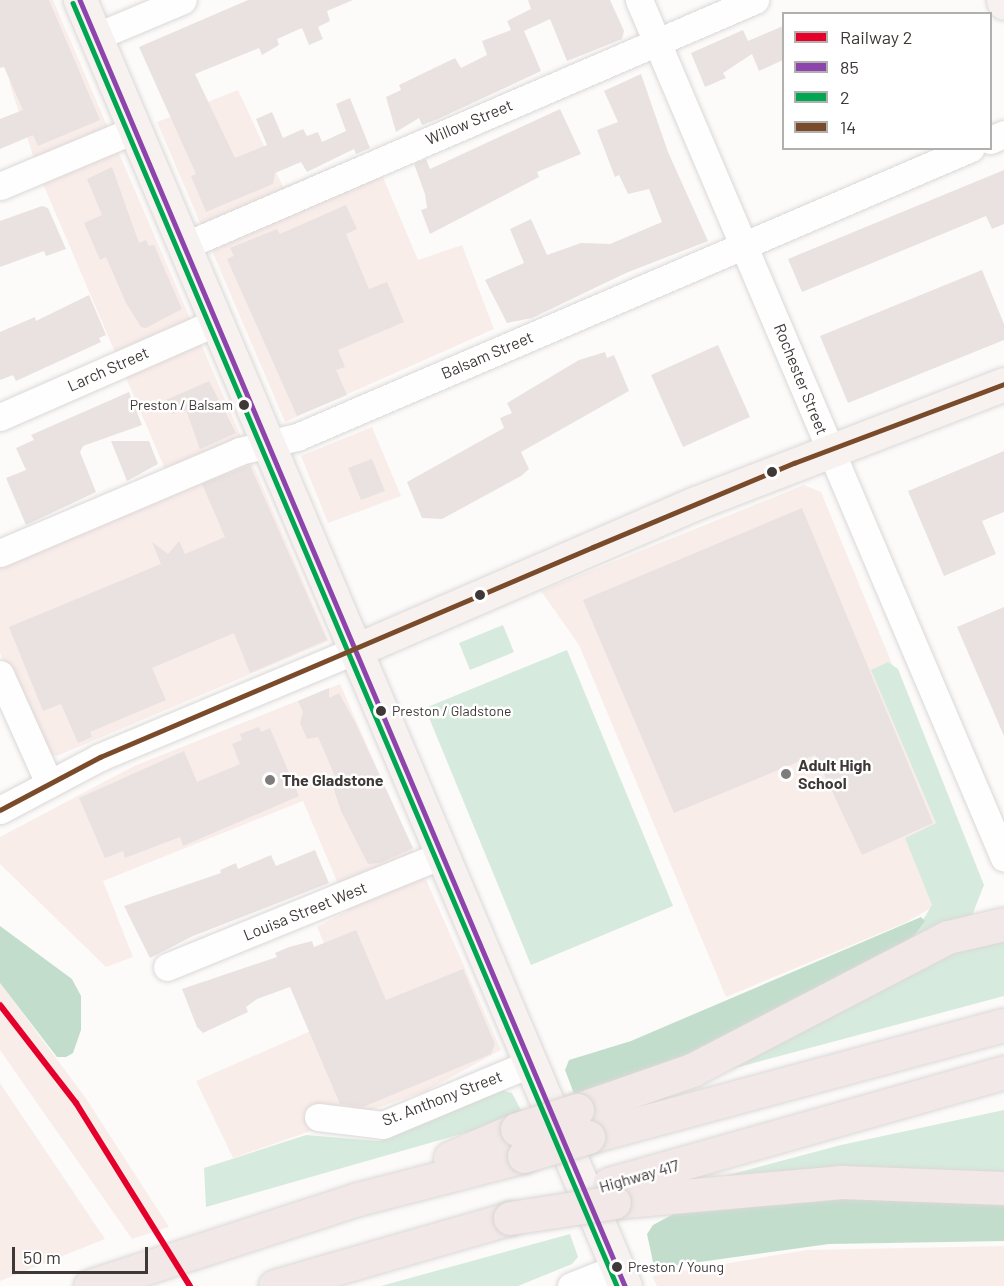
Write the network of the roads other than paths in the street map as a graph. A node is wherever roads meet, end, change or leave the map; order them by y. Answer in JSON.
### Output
{"nodes":[{"id":1,"x":80,"y":0,"type":"edge"},
{"id":2,"x":183,"y":0,"type":"edge"},
{"id":3,"x":639,"y":0,"type":"edge"},
{"id":4,"x":755,"y":0,"type":"edge"},
{"id":5,"x":95,"y":37,"type":"junction"},
{"id":6,"x":656,"y":42,"type":"junction"},
{"id":7,"x":134,"y":130,"type":"junction"},
{"id":8,"x":966,"y":150,"type":"edge"},
{"id":9,"x":0,"y":186,"type":"edge"},
{"id":10,"x":746,"y":244,"type":"junction"},
{"id":11,"x":184,"y":246,"type":"junction"},
{"id":12,"x":216,"y":322,"type":"junction"},
{"id":13,"x":1003,"y":385,"type":"edge"},
{"id":14,"x":0,"y":417,"type":"edge"},
{"id":15,"x":267,"y":441,"type":"junction"},
{"id":16,"x":830,"y":450,"type":"junction"},
{"id":17,"x":0,"y":553,"type":"edge"},
{"id":18,"x":356,"y":650,"type":"junction"},
{"id":19,"x":0,"y":674,"type":"edge"},
{"id":20,"x":49,"y":783,"type":"junction"},
{"id":21,"x":0,"y":810,"type":"edge"},
{"id":22,"x":442,"y":855,"type":"junction"},
{"id":23,"x":1004,"y":858,"type":"edge"},
{"id":24,"x":1004,"y":924,"type":"edge"},
{"id":25,"x":167,"y":967,"type":"dead end"},
{"id":26,"x":1004,"y":1024,"type":"edge"},
{"id":27,"x":529,"y":1064,"type":"junction"},
{"id":28,"x":1004,"y":1072,"type":"edge"},
{"id":29,"x":318,"y":1117,"type":"dead end"},
{"id":30,"x":583,"y":1123,"type":"junction"},
{"id":31,"x":1004,"y":1188,"type":"edge"},
{"id":32,"x":612,"y":1193,"type":"junction"},
{"id":33,"x":621,"y":1277,"type":"edge"},
{"id":34,"x":287,"y":1282,"type":"edge"},
{"id":35,"x":90,"y":1286,"type":"edge"},
{"id":36,"x":571,"y":1286,"type":"edge"}],
"edges":[{"from":1,"to":5,"type":"main road"},
{"from":2,"to":5,"type":"street"},
{"from":3,"to":6,"type":"street","name":"Rochester Street"},
{"from":4,"to":6,"type":"street","name":"Willow Street"},
{"from":5,"to":7,"type":"main road"},
{"from":6,"to":10,"type":"street","name":"Rochester Street"},
{"from":6,"to":11,"type":"street","name":"Willow Street"},
{"from":7,"to":9,"type":"street"},
{"from":7,"to":11,"type":"main road"},
{"from":8,"to":10,"type":"street","name":"Balsam Street"},
{"from":10,"to":15,"type":"street","name":"Balsam Street"},
{"from":10,"to":16,"type":"street","name":"Rochester Street"},
{"from":11,"to":12,"type":"main road"},
{"from":12,"to":14,"type":"street","name":"Larch Street"},
{"from":12,"to":15,"type":"main road"},
{"from":13,"to":16,"type":"main road"},
{"from":15,"to":17,"type":"street","name":"Balsam Street"},
{"from":15,"to":18,"type":"main road"},
{"from":16,"to":18,"type":"main road"},
{"from":16,"to":23,"type":"street","name":"Rochester Street"},
{"from":18,"to":20,"type":"street"},
{"from":18,"to":22,"type":"main road"},
{"from":19,"to":20,"type":"street"},
{"from":20,"to":21,"type":"street"},
{"from":22,"to":25,"type":"street","name":"Louisa Street West"},
{"from":22,"to":27,"type":"main road"},
{"from":24,"to":30,"type":"highway"},
{"from":26,"to":30,"type":"highway"},
{"from":27,"to":29,"type":"street","name":"St. Anthony Street"},
{"from":27,"to":33,"type":"main road"},
{"from":28,"to":32,"type":"highway","name":"Highway 417"},
{"from":30,"to":35,"type":"highway","bridge":true},
{"from":31,"to":32,"type":"highway"},
{"from":32,"to":34,"type":"highway","name":"Highway 417","bridge":true},
{"from":33,"to":36,"type":"street"}]}
